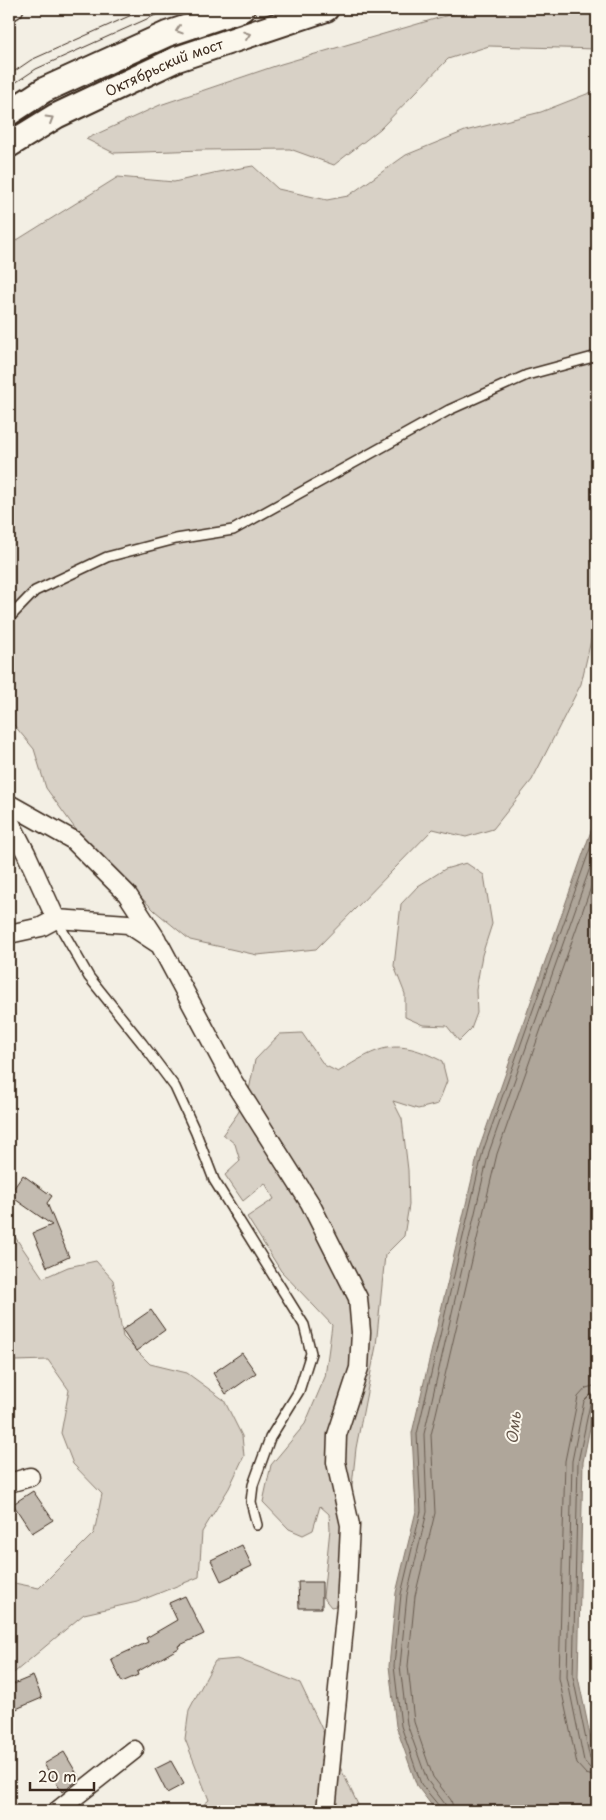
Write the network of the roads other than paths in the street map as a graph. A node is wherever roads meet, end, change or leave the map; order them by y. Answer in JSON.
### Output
{"nodes":[{"id":1,"x":14,"y":9,"type":"edge"},
{"id":2,"x":242,"y":9,"type":"edge"},
{"id":3,"x":326,"y":9,"type":"edge"},
{"id":4,"x":9,"y":12,"type":"edge"},
{"id":5,"x":9,"y":113,"type":"edge"},
{"id":6,"x":9,"y":145,"type":"edge"},
{"id":7,"x":597,"y":356,"type":"edge"},
{"id":8,"x":9,"y":618,"type":"edge"},
{"id":9,"x":9,"y":804,"type":"edge"},
{"id":10,"x":9,"y":820,"type":"edge"},
{"id":11,"x":56,"y":919,"type":"junction"},
{"id":12,"x":9,"y":934,"type":"edge"},
{"id":13,"x":160,"y":945,"type":"junction"},
{"id":14,"x":30,"y":1477,"type":"dead end"},
{"id":15,"x":9,"y":1483,"type":"edge"},
{"id":16,"x":257,"y":1525,"type":"dead end"},
{"id":17,"x":134,"y":1750,"type":"dead end"},
{"id":18,"x":57,"y":1811,"type":"edge"},
{"id":19,"x":326,"y":1811,"type":"edge"}],
"edges":[{"from":1,"to":4,"type":"street"},
{"from":2,"to":5,"type":"main road","name":"Октябрьский мост","one_way":true},
{"from":6,"to":3,"type":"main road","name":"Октябрьский мост","one_way":true},
{"from":7,"to":8,"type":"lane"},
{"from":9,"to":13,"type":"street"},
{"from":10,"to":11,"type":"street"},
{"from":11,"to":12,"type":"street"},
{"from":11,"to":13,"type":"street"},
{"from":11,"to":16,"type":"lane"},
{"from":13,"to":19,"type":"street"},
{"from":14,"to":15,"type":"street"},
{"from":17,"to":18,"type":"street"}]}
